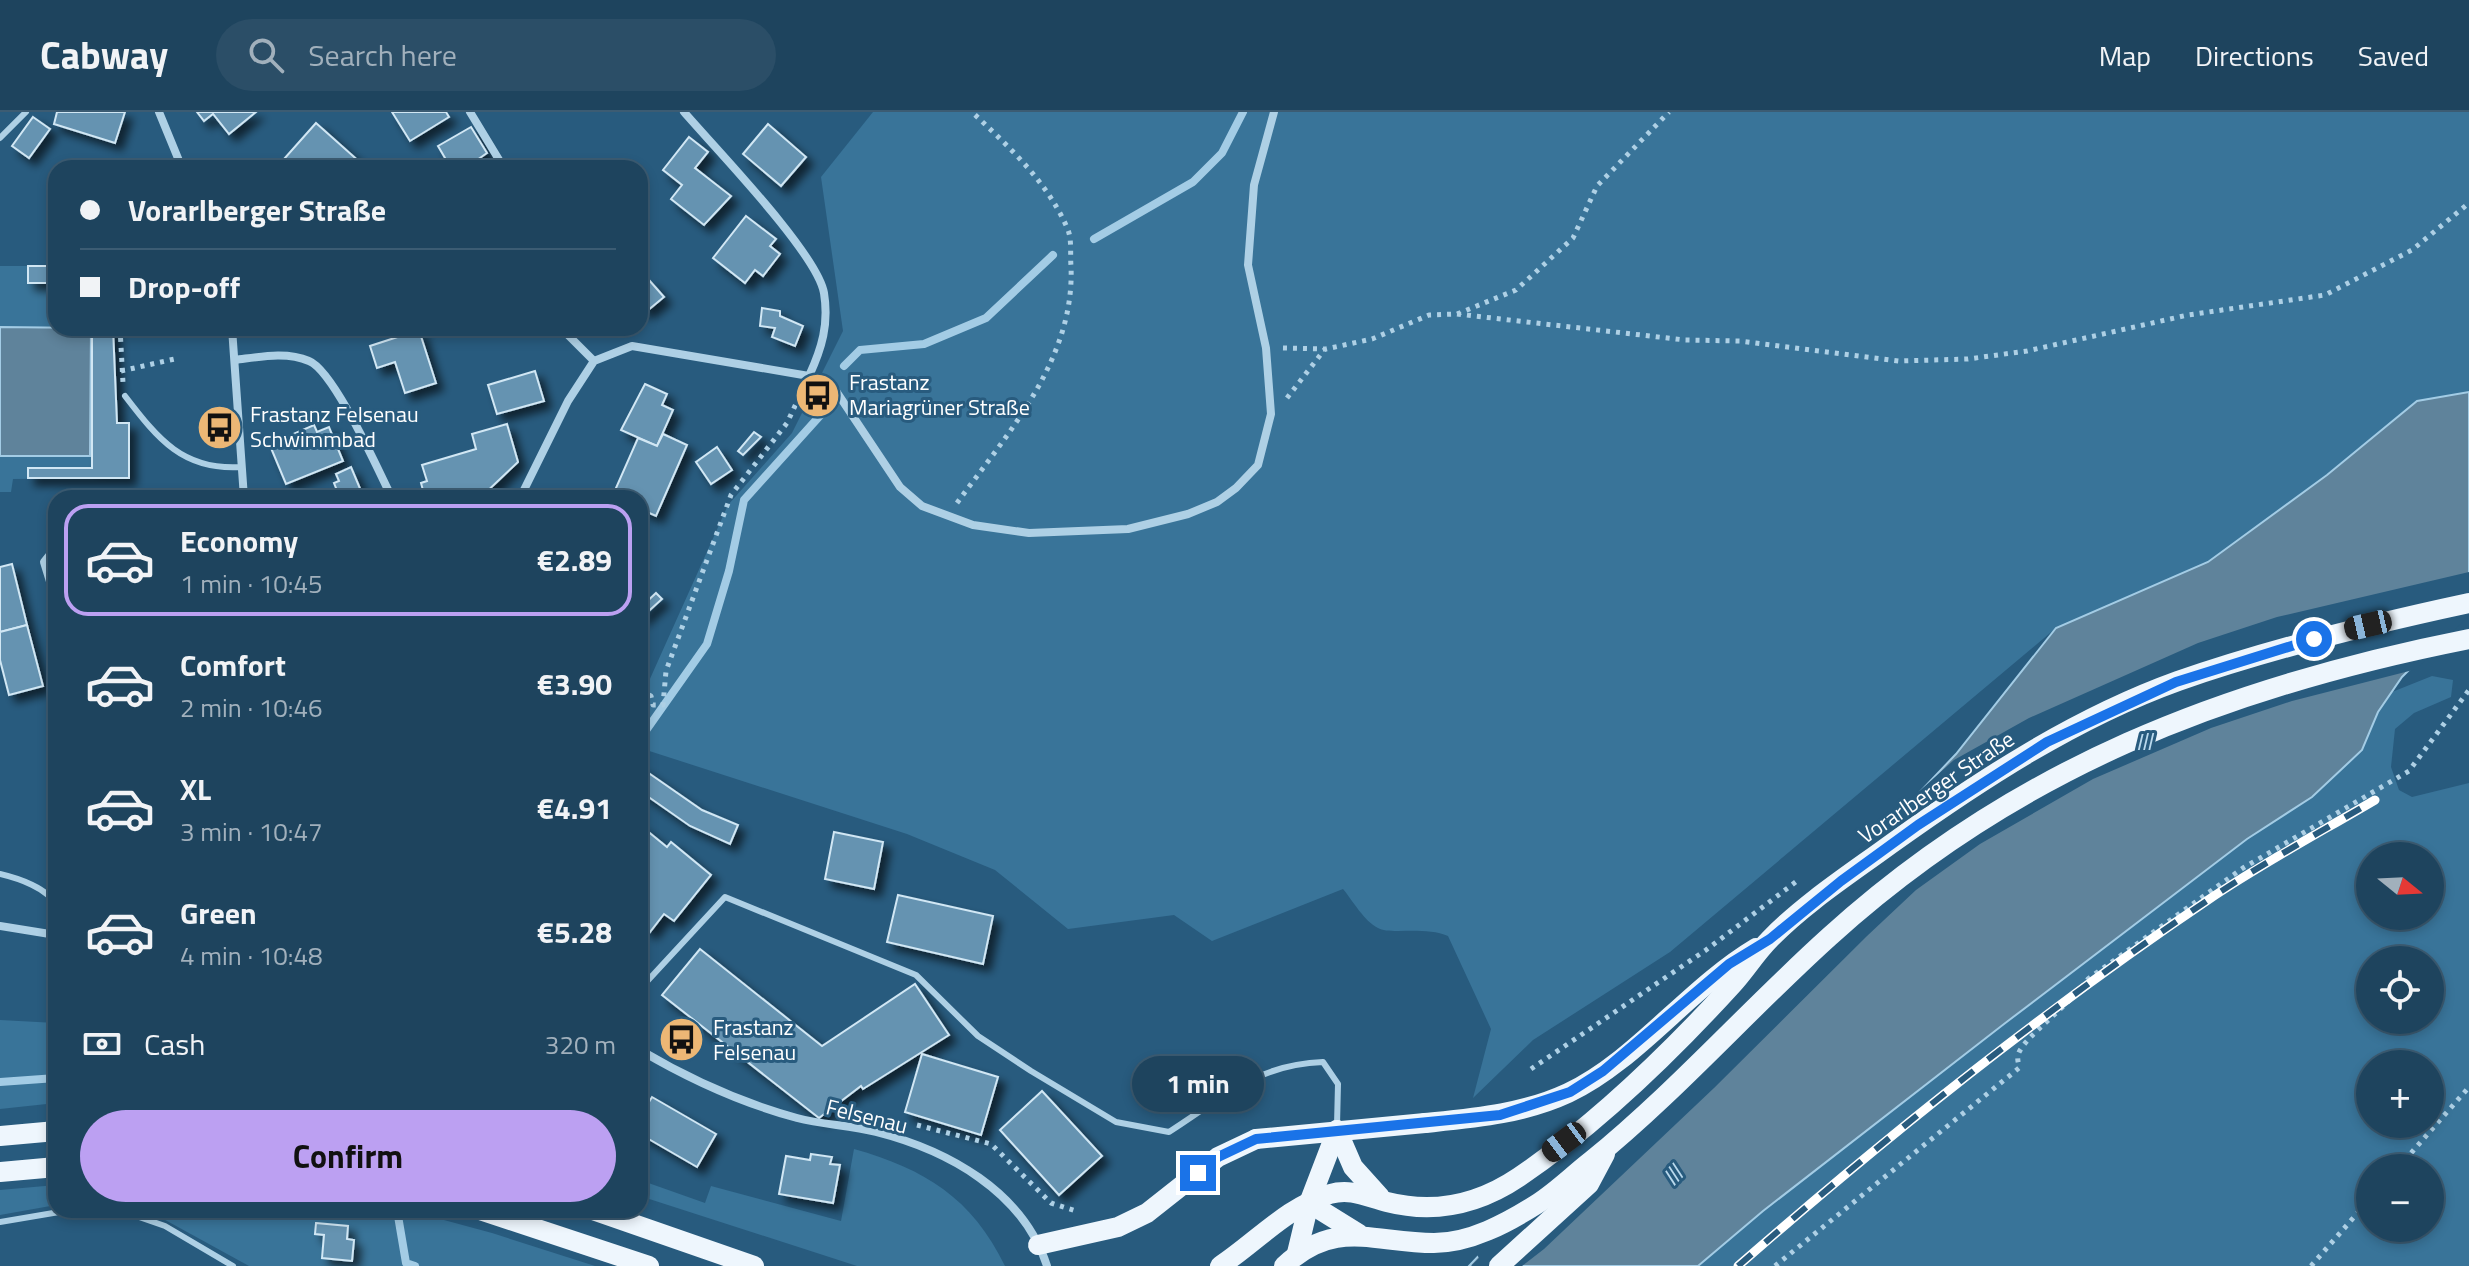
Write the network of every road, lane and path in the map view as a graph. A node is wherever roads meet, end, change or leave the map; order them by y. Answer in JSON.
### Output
{"nodes":[{"id":1,"x":26,"y":112,"type":"edge"},
{"id":2,"x":159,"y":112,"type":"edge"},
{"id":3,"x":470,"y":112,"type":"edge"},
{"id":4,"x":684,"y":112,"type":"edge"},
{"id":5,"x":972,"y":112,"type":"edge"},
{"id":6,"x":1274,"y":112,"type":"edge"},
{"id":7,"x":1669,"y":112,"type":"edge"},
{"id":8,"x":0,"y":138,"type":"edge"},
{"id":9,"x":179,"y":160,"type":"edge"},
{"id":10,"x":499,"y":160,"type":"edge"},
{"id":11,"x":2469,"y":203,"type":"edge"},
{"id":12,"x":1457,"y":314,"type":"junction"},
{"id":13,"x":120,"y":336,"type":"edge"},
{"id":14,"x":233,"y":336,"type":"edge"},
{"id":15,"x":569,"y":336,"type":"edge"},
{"id":16,"x":1266,"y":348,"type":"junction"},
{"id":17,"x":1326,"y":349,"type":"junction"},
{"id":18,"x":179,"y":358,"type":"dead end"},
{"id":19,"x":235,"y":360,"type":"junction"},
{"id":20,"x":594,"y":361,"type":"junction"},
{"id":21,"x":121,"y":371,"type":"junction"},
{"id":22,"x":809,"y":376,"type":"junction"},
{"id":23,"x":125,"y":396,"type":"joint"},
{"id":24,"x":1269,"y":422,"type":"junction"},
{"id":25,"x":242,"y":467,"type":"junction"},
{"id":26,"x":243,"y":490,"type":"edge"},
{"id":27,"x":388,"y":490,"type":"edge"},
{"id":28,"x":524,"y":490,"type":"edge"},
{"id":29,"x":947,"y":517,"type":"junction"},
{"id":30,"x":48,"y":557,"type":"edge"},
{"id":31,"x":48,"y":575,"type":"edge"},
{"id":32,"x":2469,"y":603,"type":"edge"},
{"id":33,"x":2469,"y":639,"type":"edge"},
{"id":34,"x":2469,"y":690,"type":"edge"},
{"id":35,"x":648,"y":695,"type":"edge"},
{"id":36,"x":0,"y":874,"type":"edge"},
{"id":37,"x":1791,"y":885,"type":"dead end"},
{"id":38,"x":48,"y":896,"type":"edge"},
{"id":39,"x":0,"y":926,"type":"edge"},
{"id":40,"x":48,"y":934,"type":"edge"},
{"id":41,"x":1770,"y":939,"type":"junction"},
{"id":42,"x":1706,"y":950,"type":"junction"},
{"id":43,"x":1699,"y":969,"type":"dead end"},
{"id":44,"x":648,"y":980,"type":"edge"},
{"id":45,"x":648,"y":1054,"type":"edge"},
{"id":46,"x":1531,"y":1069,"type":"dead end"},
{"id":47,"x":2469,"y":1087,"type":"edge"},
{"id":48,"x":1337,"y":1130,"type":"junction"},
{"id":49,"x":48,"y":1132,"type":"edge"},
{"id":50,"x":876,"y":1132,"type":"junction"},
{"id":51,"x":0,"y":1136,"type":"edge"},
{"id":52,"x":1609,"y":1146,"type":"junction"},
{"id":53,"x":2410,"y":1154,"type":"edge"},
{"id":54,"x":48,"y":1168,"type":"edge"},
{"id":55,"x":0,"y":1172,"type":"edge"},
{"id":56,"x":1385,"y":1201,"type":"junction"},
{"id":57,"x":1309,"y":1203,"type":"junction"},
{"id":58,"x":48,"y":1214,"type":"edge"},
{"id":59,"x":1088,"y":1215,"type":"dead end"},
{"id":60,"x":2356,"y":1215,"type":"edge"},
{"id":61,"x":142,"y":1218,"type":"edge"},
{"id":62,"x":504,"y":1218,"type":"edge"},
{"id":63,"x":616,"y":1218,"type":"edge"},
{"id":64,"x":0,"y":1222,"type":"edge"},
{"id":65,"x":1359,"y":1234,"type":"junction"},
{"id":66,"x":1041,"y":1250,"type":"junction"},
{"id":67,"x":1290,"y":1260,"type":"edge"},
{"id":68,"x":233,"y":1266,"type":"edge"},
{"id":69,"x":649,"y":1266,"type":"edge"},
{"id":70,"x":754,"y":1266,"type":"edge"},
{"id":71,"x":1047,"y":1266,"type":"edge"},
{"id":72,"x":1220,"y":1266,"type":"edge"},
{"id":73,"x":1499,"y":1266,"type":"edge"},
{"id":74,"x":1775,"y":1266,"type":"edge"},
{"id":75,"x":2311,"y":1266,"type":"edge"}],
"edges":[{"from":1,"to":8,"type":"lane"},
{"from":2,"to":9,"type":"street"},
{"from":3,"to":10,"type":"street"},
{"from":4,"to":22,"type":"street"},
{"from":5,"to":29,"type":"path"},
{"from":6,"to":16,"type":"street"},
{"from":7,"to":12,"type":"path"},
{"from":11,"to":12,"type":"path"},
{"from":12,"to":17,"type":"path"},
{"from":13,"to":21,"type":"path"},
{"from":14,"to":19,"type":"street"},
{"from":15,"to":20,"type":"street"},
{"from":16,"to":17,"type":"path"},
{"from":16,"to":24,"type":"street"},
{"from":17,"to":24,"type":"path"},
{"from":18,"to":21,"type":"path"},
{"from":19,"to":25,"type":"street"},
{"from":19,"to":27,"type":"street"},
{"from":20,"to":22,"type":"street"},
{"from":20,"to":28,"type":"street"},
{"from":21,"to":23,"type":"path"},
{"from":22,"to":29,"type":"street"},
{"from":22,"to":35,"type":"path"},
{"from":23,"to":25,"type":"lane"},
{"from":24,"to":29,"type":"street"},
{"from":25,"to":26,"type":"street"},
{"from":30,"to":31,"type":"street"},
{"from":32,"to":41,"type":"main road","name":"Vorarlberger Straße"},
{"from":33,"to":52,"type":"main road"},
{"from":34,"to":74,"type":"path"},
{"from":36,"to":38,"type":"lane"},
{"from":37,"to":42,"type":"path"},
{"from":39,"to":40,"type":"street"},
{"from":41,"to":56,"type":"main road","name":"Vorarlberger Straße"},
{"from":41,"to":66,"type":"main road","bridge":true},
{"from":42,"to":43,"type":"path"},
{"from":42,"to":46,"type":"path"},
{"from":44,"to":48,"type":"lane"},
{"from":45,"to":50,"type":"street","name":"Felsenau"},
{"from":47,"to":53,"type":"path"},
{"from":48,"to":56,"type":"main road"},
{"from":48,"to":57,"type":"main road"},
{"from":49,"to":51,"type":"main road"},
{"from":50,"to":59,"type":"path"},
{"from":50,"to":66,"type":"street","name":"Felsenau"},
{"from":52,"to":65,"type":"main road"},
{"from":52,"to":73,"type":"main road"},
{"from":54,"to":55,"type":"main road"},
{"from":56,"to":57,"type":"main road","name":"Vorarlberger Straße"},
{"from":57,"to":65,"type":"main road"},
{"from":57,"to":67,"type":"main road"},
{"from":57,"to":72,"type":"main road","name":"Vorarlberger Straße"},
{"from":58,"to":64,"type":"lane"},
{"from":60,"to":75,"type":"path"},
{"from":61,"to":68,"type":"lane"},
{"from":62,"to":69,"type":"main road"},
{"from":63,"to":70,"type":"main road"},
{"from":65,"to":67,"type":"main road"},
{"from":66,"to":71,"type":"street","name":"Felsenau"}]}
